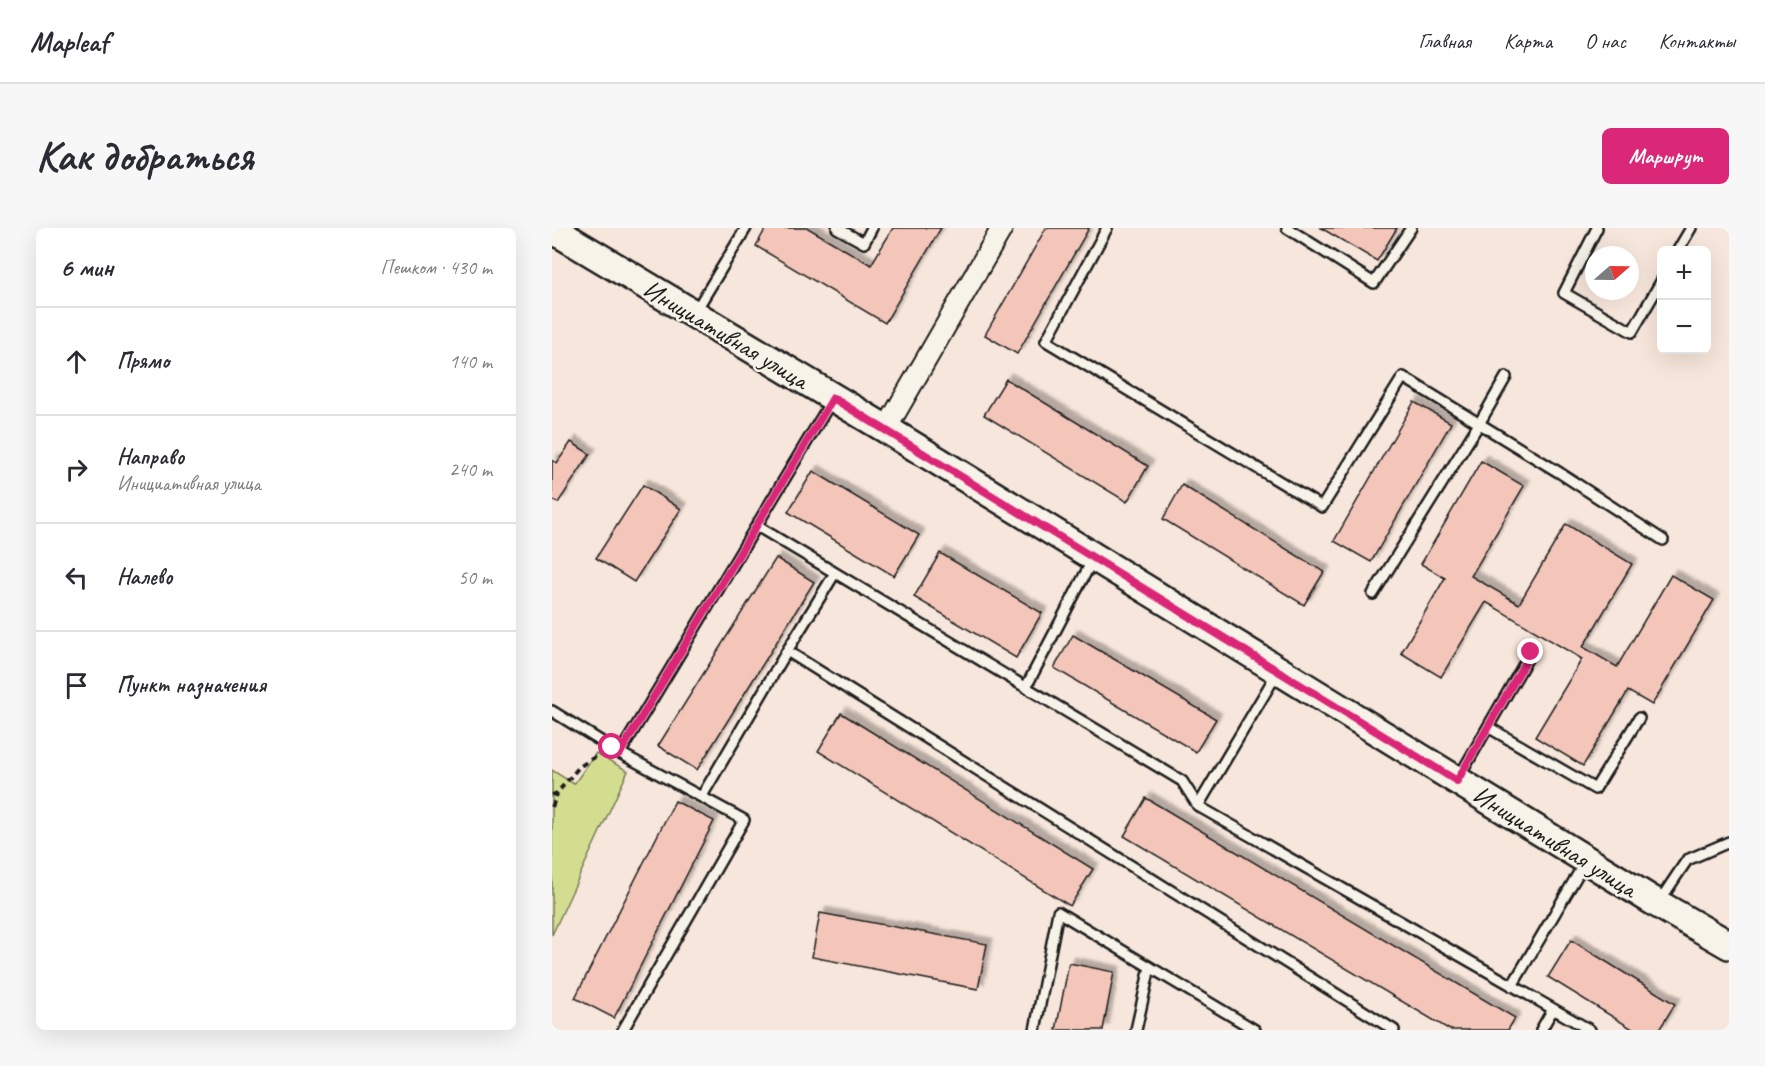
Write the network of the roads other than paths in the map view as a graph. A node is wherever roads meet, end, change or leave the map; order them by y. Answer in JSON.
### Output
{"nodes":[{"id":1,"x":746,"y":228,"type":"edge"},
{"id":2,"x":837,"y":228,"type":"edge"},
{"id":3,"x":872,"y":228,"type":"edge"},
{"id":4,"x":1002,"y":228,"type":"edge"},
{"id":5,"x":1107,"y":228,"type":"edge"},
{"id":6,"x":1287,"y":228,"type":"edge"},
{"id":7,"x":1411,"y":228,"type":"edge"},
{"id":8,"x":1597,"y":228,"type":"edge"},
{"id":9,"x":1691,"y":228,"type":"edge"},
{"id":10,"x":557,"y":230,"type":"edge"},
{"id":11,"x":1680,"y":246,"type":"edge"},
{"id":12,"x":1657,"y":289,"type":"edge"},
{"id":13,"x":694,"y":314,"type":"junction"},
{"id":14,"x":1506,"y":377,"type":"dead end"},
{"id":15,"x":833,"y":398,"type":"junction"},
{"id":16,"x":1479,"y":424,"type":"junction"},
{"id":17,"x":886,"y":429,"type":"junction"},
{"id":18,"x":757,"y":526,"type":"junction"},
{"id":19,"x":1663,"y":540,"type":"dead end"},
{"id":20,"x":1094,"y":558,"type":"junction"},
{"id":21,"x":835,"y":573,"type":"junction"},
{"id":22,"x":1373,"y":594,"type":"dead end"},
{"id":23,"x":787,"y":651,"type":"junction"},
{"id":24,"x":1531,"y":652,"type":"dead end"},
{"id":25,"x":1278,"y":671,"type":"junction"},
{"id":26,"x":1026,"y":687,"type":"junction"},
{"id":27,"x":552,"y":711,"type":"edge"},
{"id":28,"x":1639,"y":718,"type":"dead end"},
{"id":29,"x":1488,"y":727,"type":"junction"},
{"id":30,"x":616,"y":750,"type":"junction"},
{"id":31,"x":1457,"y":781,"type":"junction"},
{"id":32,"x":702,"y":796,"type":"junction"},
{"id":33,"x":1198,"y":806,"type":"junction"},
{"id":34,"x":1729,"y":842,"type":"edge"},
{"id":35,"x":1587,"y":860,"type":"junction"},
{"id":36,"x":1658,"y":904,"type":"junction"},
{"id":37,"x":1729,"y":945,"type":"edge"},
{"id":38,"x":1150,"y":967,"type":"junction"},
{"id":39,"x":1512,"y":986,"type":"junction"},
{"id":40,"x":1553,"y":1009,"type":"junction"},
{"id":41,"x":623,"y":1030,"type":"edge"},
{"id":42,"x":1035,"y":1030,"type":"edge"},
{"id":43,"x":1136,"y":1030,"type":"edge"},
{"id":44,"x":1255,"y":1030,"type":"edge"},
{"id":45,"x":1394,"y":1030,"type":"edge"},
{"id":46,"x":1541,"y":1030,"type":"edge"},
{"id":47,"x":1590,"y":1030,"type":"edge"}],
"edges":[{"from":1,"to":13,"type":"lane"},
{"from":2,"to":3,"type":"lane"},
{"from":4,"to":17,"type":"street"},
{"from":5,"to":16,"type":"lane"},
{"from":6,"to":7,"type":"lane"},
{"from":8,"to":12,"type":"lane"},
{"from":9,"to":11,"type":"lane"},
{"from":10,"to":13,"type":"main road","name":"Инициативная улица"},
{"from":13,"to":15,"type":"main road","name":"Инициативная улица"},
{"from":14,"to":16,"type":"lane"},
{"from":15,"to":17,"type":"main road","name":"Инициативная улица"},
{"from":15,"to":18,"type":"lane"},
{"from":16,"to":19,"type":"lane"},
{"from":16,"to":22,"type":"lane"},
{"from":17,"to":20,"type":"main road","name":"Инициативная улица"},
{"from":18,"to":21,"type":"lane"},
{"from":18,"to":30,"type":"lane"},
{"from":20,"to":25,"type":"main road","name":"Инициативная улица"},
{"from":20,"to":26,"type":"lane"},
{"from":21,"to":23,"type":"lane"},
{"from":21,"to":26,"type":"lane"},
{"from":23,"to":32,"type":"lane"},
{"from":23,"to":45,"type":"lane"},
{"from":24,"to":29,"type":"lane"},
{"from":25,"to":31,"type":"main road","name":"Инициативная улица"},
{"from":25,"to":33,"type":"lane"},
{"from":26,"to":33,"type":"lane"},
{"from":27,"to":30,"type":"lane"},
{"from":28,"to":29,"type":"lane"},
{"from":29,"to":31,"type":"lane"},
{"from":30,"to":32,"type":"lane"},
{"from":31,"to":35,"type":"main road","name":"Инициативная улица"},
{"from":32,"to":41,"type":"lane"},
{"from":33,"to":39,"type":"lane"},
{"from":34,"to":36,"type":"lane"},
{"from":35,"to":36,"type":"main road","name":"Инициативная улица"},
{"from":35,"to":39,"type":"lane"},
{"from":36,"to":37,"type":"main road","name":"Инициативная улица"},
{"from":38,"to":42,"type":"lane"},
{"from":38,"to":43,"type":"lane"},
{"from":38,"to":44,"type":"lane"},
{"from":39,"to":40,"type":"lane"},
{"from":40,"to":46,"type":"lane"},
{"from":40,"to":47,"type":"lane"}]}
